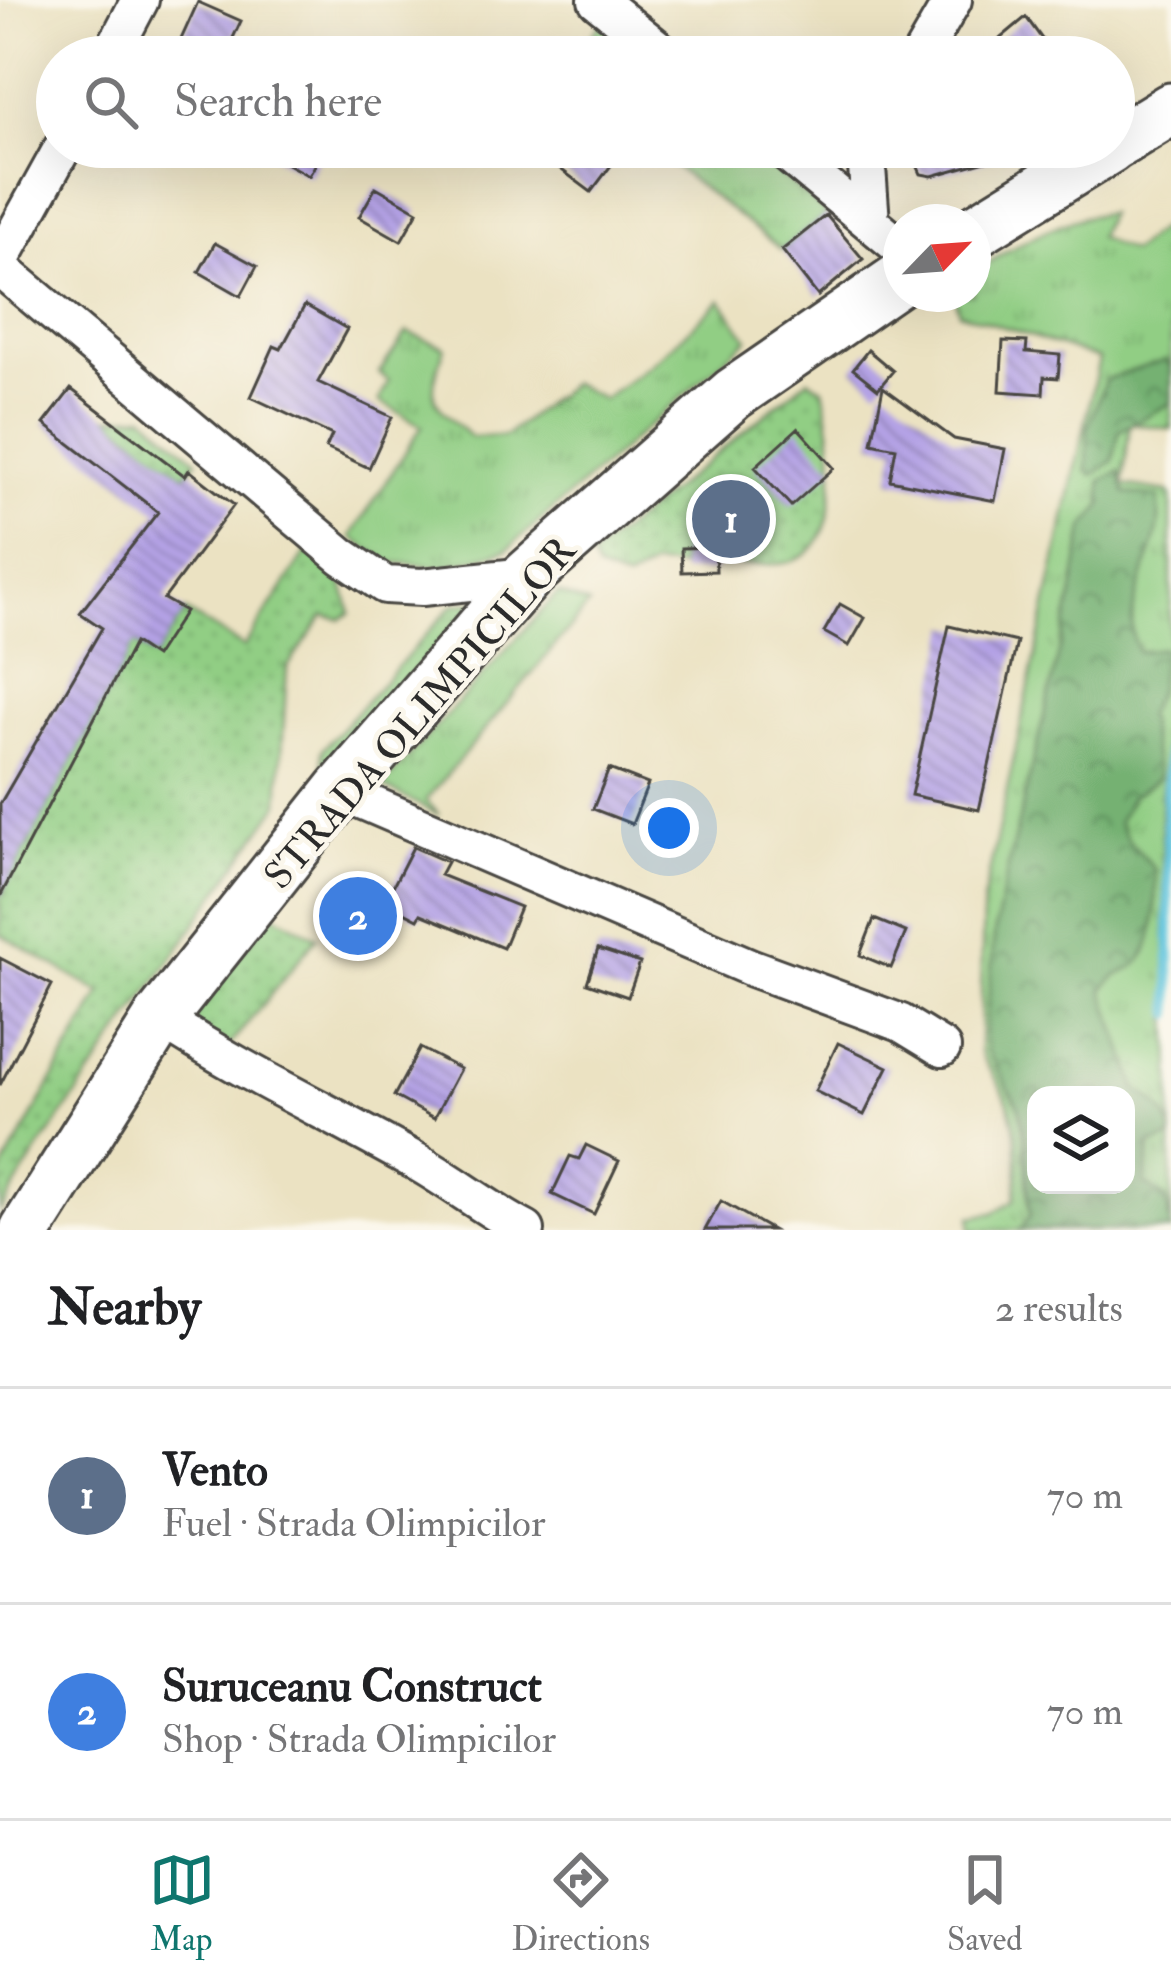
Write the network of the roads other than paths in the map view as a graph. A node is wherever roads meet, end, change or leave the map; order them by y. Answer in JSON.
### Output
{"nodes":[{"id":1,"x":140,"y":0,"type":"edge"},
{"id":2,"x":597,"y":0,"type":"edge"},
{"id":3,"x":953,"y":0,"type":"edge"},
{"id":4,"x":121,"y":36,"type":"edge"},
{"id":5,"x":642,"y":36,"type":"edge"},
{"id":6,"x":932,"y":36,"type":"edge"},
{"id":7,"x":1171,"y":109,"type":"edge"},
{"id":8,"x":1135,"y":132,"type":"edge"},
{"id":9,"x":52,"y":168,"type":"edge"},
{"id":10,"x":804,"y":168,"type":"edge"},
{"id":11,"x":867,"y":168,"type":"edge"},
{"id":12,"x":1076,"y":168,"type":"edge"},
{"id":13,"x":991,"y":221,"type":"edge"},
{"id":14,"x":871,"y":222,"type":"junction"},
{"id":15,"x":883,"y":232,"type":"edge"},
{"id":16,"x":0,"y":265,"type":"edge"},
{"id":17,"x":883,"y":291,"type":"edge"},
{"id":18,"x":527,"y":576,"type":"junction"},
{"id":19,"x":340,"y":791,"type":"junction"},
{"id":20,"x":160,"y":1018,"type":"junction"},
{"id":21,"x":942,"y":1048,"type":"dead end"},
{"id":22,"x":26,"y":1230,"type":"edge"},
{"id":23,"x":526,"y":1230,"type":"edge"}],
"edges":[{"from":1,"to":4,"type":"street"},
{"from":2,"to":5,"type":"street"},
{"from":3,"to":6,"type":"street"},
{"from":7,"to":8,"type":"main road"},
{"from":9,"to":16,"type":"street"},
{"from":10,"to":14,"type":"street"},
{"from":11,"to":14,"type":"street"},
{"from":12,"to":13,"type":"main road"},
{"from":14,"to":15,"type":"street"},
{"from":16,"to":18,"type":"street"},
{"from":17,"to":18,"type":"main road","name":"STRADA OLIMPICILOR"},
{"from":18,"to":19,"type":"main road","name":"STRADA OLIMPICILOR"},
{"from":19,"to":20,"type":"main road","name":"STRADA OLIMPICILOR"},
{"from":19,"to":21,"type":"street"},
{"from":20,"to":22,"type":"main road","name":"STRADA OLIMPICILOR"},
{"from":20,"to":23,"type":"street"}]}
